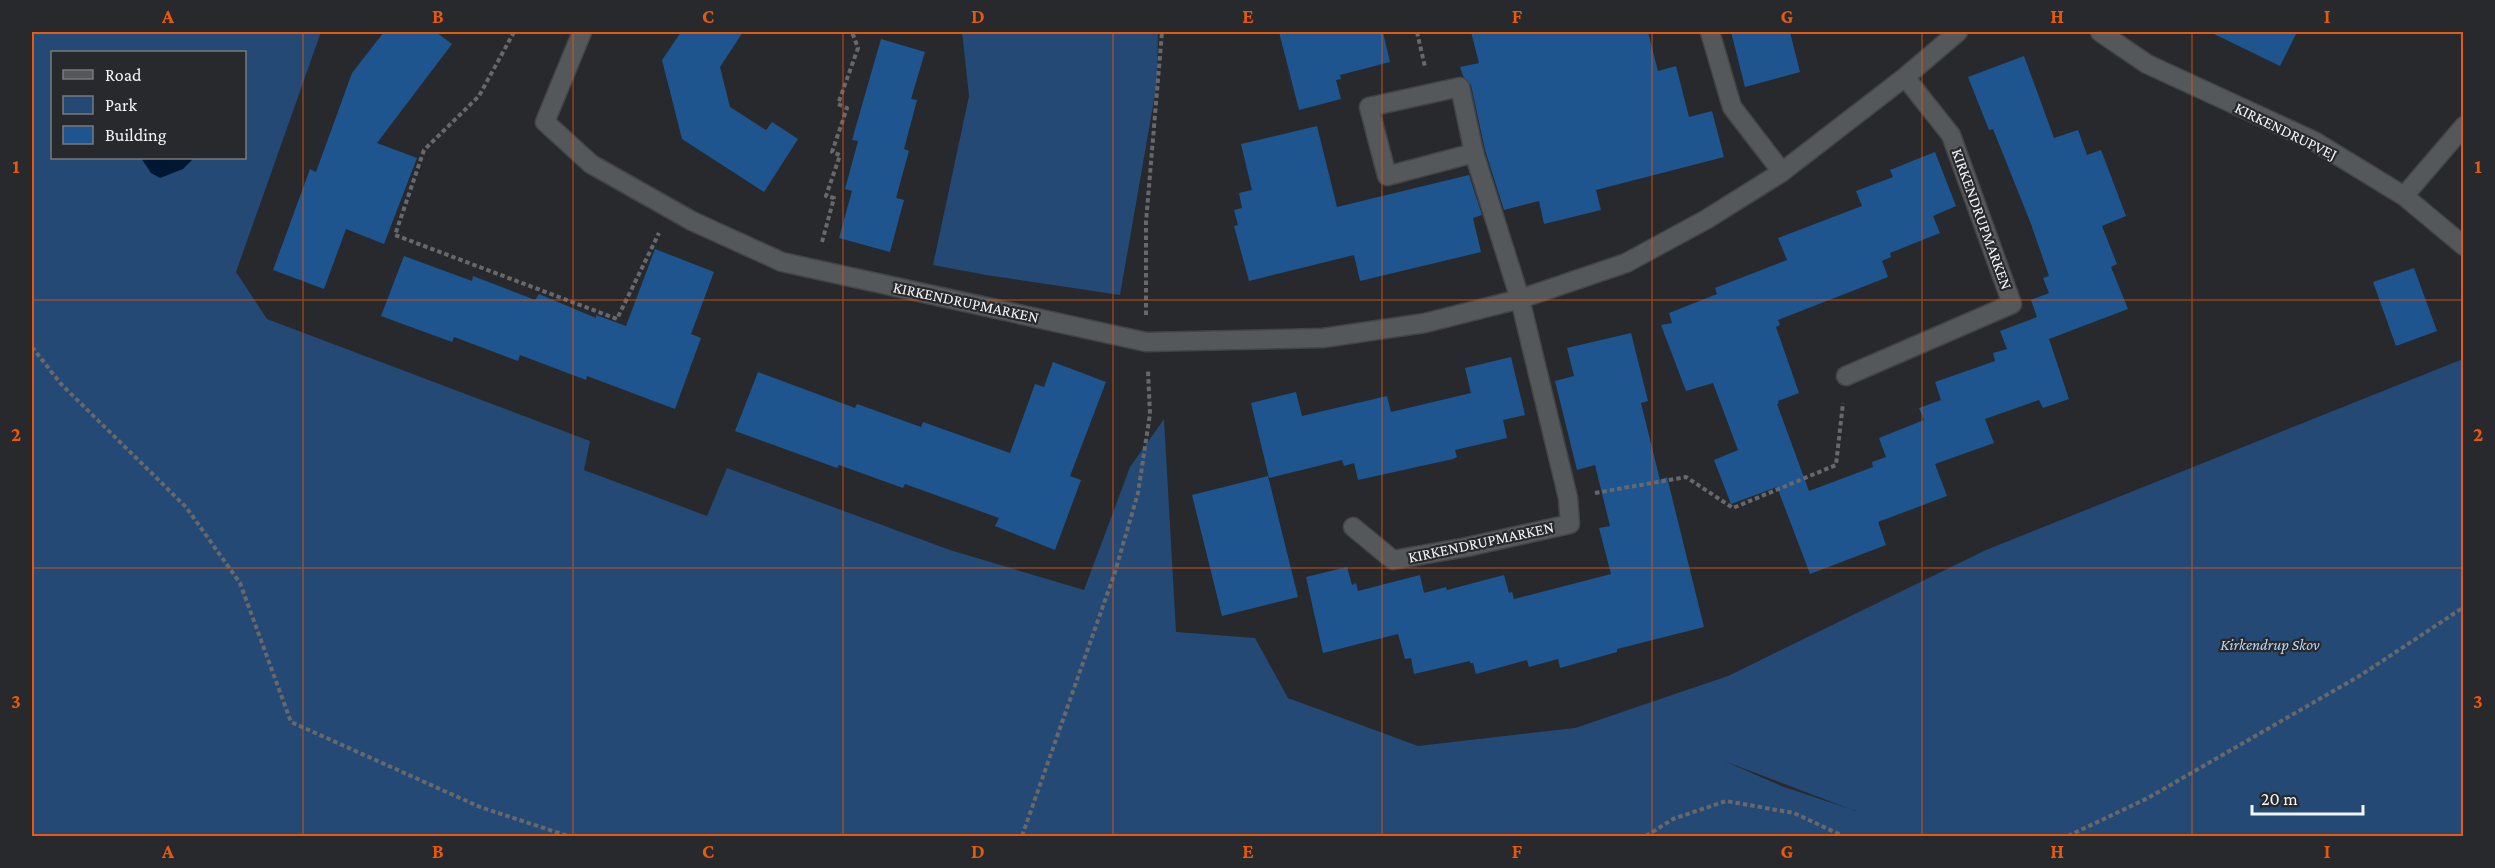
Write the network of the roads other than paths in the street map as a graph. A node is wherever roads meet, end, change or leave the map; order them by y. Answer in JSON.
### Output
{"nodes":[{"id":1,"x":582,"y":32,"type":"edge"},
{"id":2,"x":1710,"y":32,"type":"edge"},
{"id":3,"x":1958,"y":32,"type":"edge"},
{"id":4,"x":2100,"y":32,"type":"edge"},
{"id":5,"x":1905,"y":77,"type":"junction"},
{"id":6,"x":2463,"y":126,"type":"edge"},
{"id":7,"x":1474,"y":153,"type":"junction"},
{"id":8,"x":1782,"y":172,"type":"junction"},
{"id":9,"x":2404,"y":196,"type":"junction"},
{"id":10,"x":2463,"y":246,"type":"edge"},
{"id":11,"x":1520,"y":299,"type":"junction"},
{"id":12,"x":1846,"y":376,"type":"road end"},
{"id":13,"x":1353,"y":527,"type":"dead end"}],
"edges":[{"from":1,"to":11,"type":"street","name":"KIRKENDRUPMARKEN"},
{"from":2,"to":8,"type":"street"},
{"from":3,"to":5,"type":"street","name":"KIRKENDRUPMARKEN"},
{"from":4,"to":9,"type":"street","name":"KIRKENDRUPVEJ"},
{"from":5,"to":8,"type":"street","name":"KIRKENDRUPMARKEN"},
{"from":5,"to":12,"type":"street","name":"KIRKENDRUPMARKEN"},
{"from":6,"to":9,"type":"street"},
{"from":7,"to":7,"type":"street","name":"KIRKENDRUPMARKEN"},
{"from":7,"to":11,"type":"street","name":"KIRKENDRUPMARKEN"},
{"from":8,"to":11,"type":"street","name":"KIRKENDRUPMARKEN"},
{"from":9,"to":10,"type":"street","name":"KIRKENDRUPVEJ"},
{"from":11,"to":13,"type":"street","name":"KIRKENDRUPMARKEN"}]}
